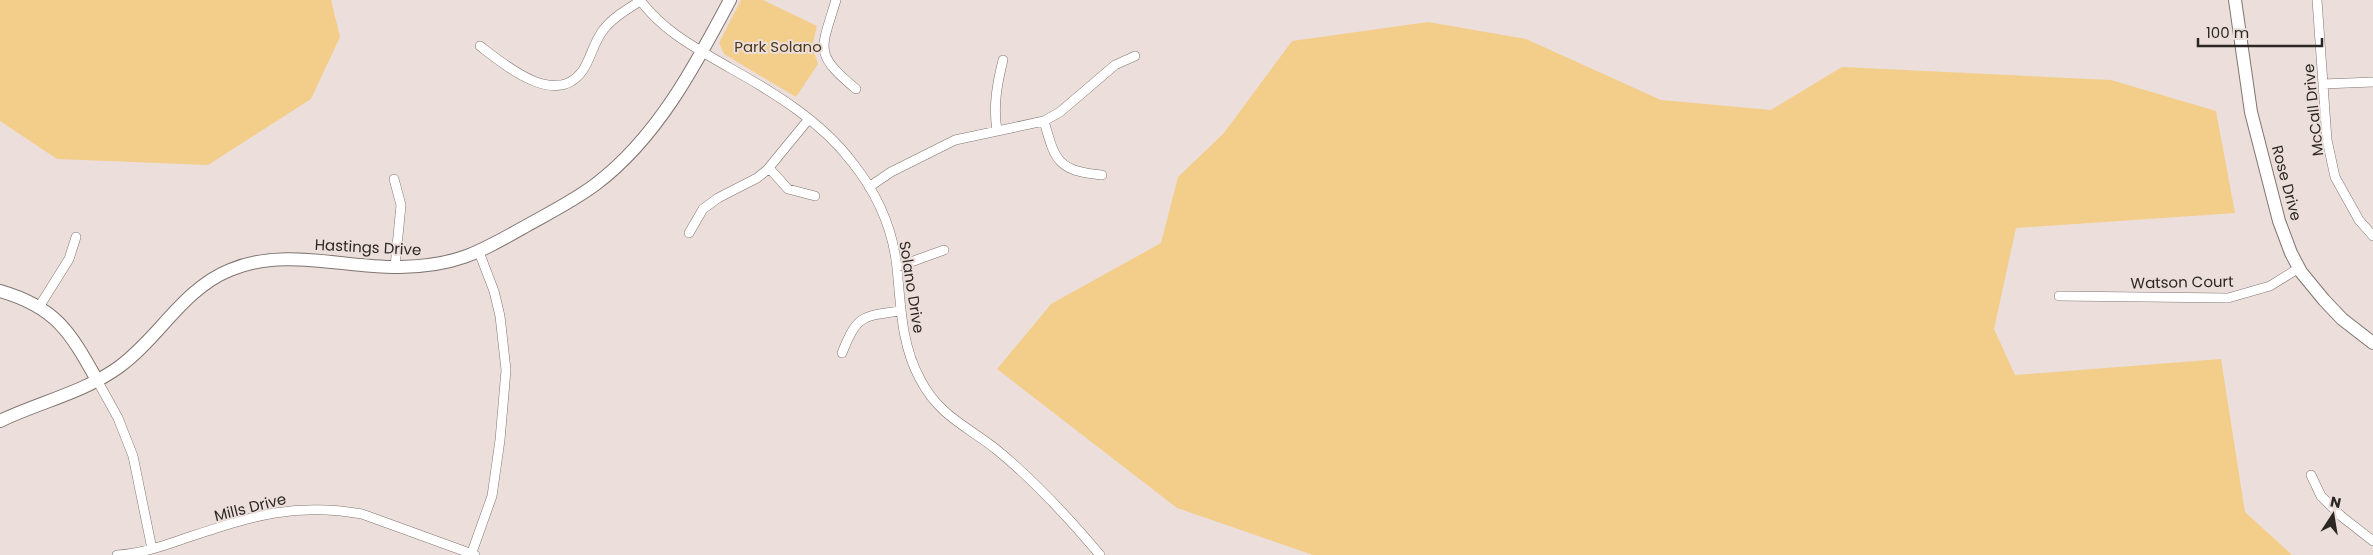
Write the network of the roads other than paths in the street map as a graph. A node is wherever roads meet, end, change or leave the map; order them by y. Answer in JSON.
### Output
{"nodes":[{"id":1,"x":640,"y":0,"type":"edge"},
{"id":2,"x":730,"y":0,"type":"edge"},
{"id":3,"x":836,"y":0,"type":"edge"},
{"id":4,"x":2235,"y":0,"type":"edge"},
{"id":5,"x":2317,"y":0,"type":"edge"},
{"id":6,"x":480,"y":46,"type":"dead end"},
{"id":7,"x":702,"y":52,"type":"junction"},
{"id":8,"x":1135,"y":56,"type":"dead end"},
{"id":9,"x":1003,"y":60,"type":"dead end"},
{"id":10,"x":2373,"y":82,"type":"edge"},
{"id":11,"x":2323,"y":84,"type":"junction"},
{"id":12,"x":856,"y":89,"type":"dead end"},
{"id":13,"x":808,"y":120,"type":"junction"},
{"id":14,"x":1044,"y":121,"type":"junction"},
{"id":15,"x":996,"y":131,"type":"junction"},
{"id":16,"x":769,"y":168,"type":"junction"},
{"id":17,"x":1102,"y":175,"type":"dead end"},
{"id":18,"x":394,"y":178,"type":"dead end"},
{"id":19,"x":869,"y":187,"type":"junction"},
{"id":20,"x":815,"y":196,"type":"dead end"},
{"id":21,"x":689,"y":233,"type":"dead end"},
{"id":22,"x":2373,"y":236,"type":"edge"},
{"id":23,"x":76,"y":238,"type":"dead end"},
{"id":24,"x":944,"y":250,"type":"dead end"},
{"id":25,"x":479,"y":252,"type":"junction"},
{"id":26,"x":395,"y":267,"type":"junction"},
{"id":27,"x":897,"y":267,"type":"junction"},
{"id":28,"x":2299,"y":268,"type":"junction"},
{"id":29,"x":0,"y":291,"type":"edge"},
{"id":30,"x":2059,"y":296,"type":"dead end"},
{"id":31,"x":39,"y":307,"type":"junction"},
{"id":32,"x":900,"y":311,"type":"junction"},
{"id":33,"x":2373,"y":343,"type":"edge"},
{"id":34,"x":842,"y":353,"type":"dead end"},
{"id":35,"x":97,"y":380,"type":"junction"},
{"id":36,"x":0,"y":421,"type":"edge"},
{"id":37,"x":2311,"y":475,"type":"dead end"},
{"id":38,"x":2373,"y":541,"type":"edge"},
{"id":39,"x":152,"y":550,"type":"junction"},
{"id":40,"x":472,"y":554,"type":"edge"},
{"id":41,"x":118,"y":555,"type":"edge"},
{"id":42,"x":1100,"y":555,"type":"edge"}],
"edges":[{"from":1,"to":6,"type":"street"},
{"from":1,"to":7,"type":"street","name":"Solano Drive"},
{"from":2,"to":7,"type":"street","name":"Hastings Drive"},
{"from":3,"to":12,"type":"street"},
{"from":4,"to":28,"type":"street","name":"Rose Drive"},
{"from":5,"to":11,"type":"street","name":"McCall Drive"},
{"from":7,"to":13,"type":"street","name":"Solano Drive"},
{"from":7,"to":25,"type":"street","name":"Hastings Drive"},
{"from":8,"to":14,"type":"street"},
{"from":9,"to":15,"type":"street"},
{"from":10,"to":11,"type":"street"},
{"from":11,"to":22,"type":"street","name":"McCall Drive"},
{"from":13,"to":16,"type":"street"},
{"from":13,"to":19,"type":"street","name":"Solano Drive"},
{"from":14,"to":15,"type":"street"},
{"from":14,"to":17,"type":"street"},
{"from":15,"to":19,"type":"street"},
{"from":16,"to":20,"type":"street"},
{"from":16,"to":21,"type":"street"},
{"from":18,"to":26,"type":"street"},
{"from":19,"to":27,"type":"street","name":"Solano Drive"},
{"from":23,"to":31,"type":"street"},
{"from":24,"to":27,"type":"street"},
{"from":25,"to":26,"type":"street","name":"Hastings Drive"},
{"from":25,"to":40,"type":"street"},
{"from":26,"to":35,"type":"street","name":"Hastings Drive"},
{"from":27,"to":32,"type":"street","name":"Solano Drive"},
{"from":28,"to":30,"type":"street","name":"Watson Court"},
{"from":28,"to":33,"type":"street","name":"Rose Drive"},
{"from":29,"to":31,"type":"street"},
{"from":31,"to":35,"type":"street"},
{"from":32,"to":34,"type":"street"},
{"from":32,"to":42,"type":"street","name":"Solano Drive"},
{"from":35,"to":36,"type":"street","name":"Hastings Drive"},
{"from":35,"to":39,"type":"street"},
{"from":37,"to":38,"type":"street"},
{"from":39,"to":40,"type":"street","name":"Mills Drive"},
{"from":39,"to":41,"type":"street","name":"Mills Drive"}]}
